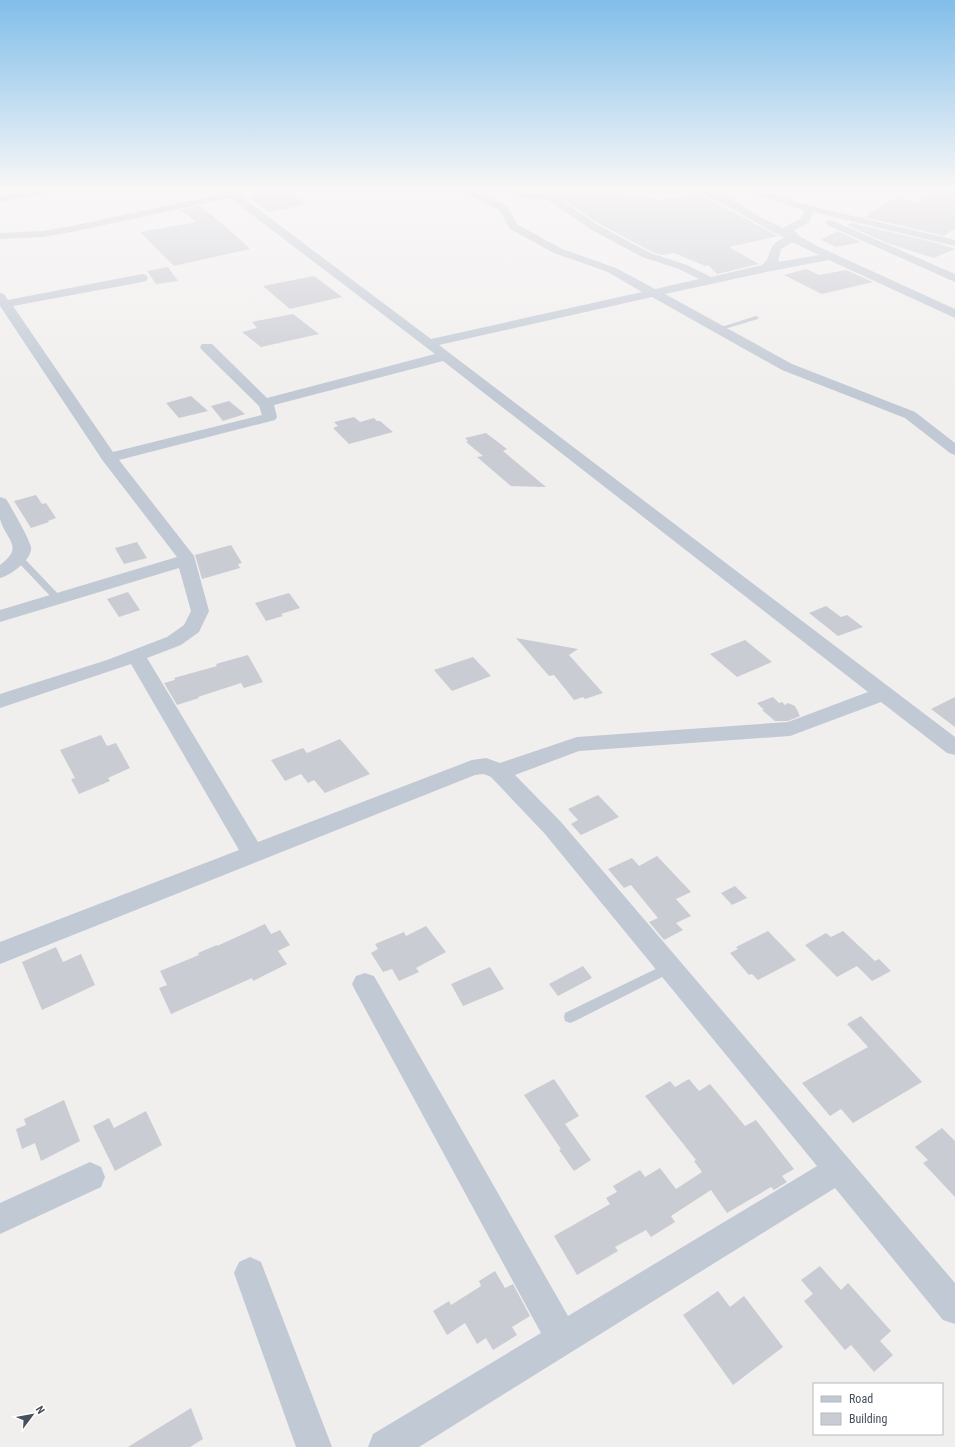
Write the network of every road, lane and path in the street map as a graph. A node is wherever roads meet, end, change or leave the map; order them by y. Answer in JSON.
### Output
{"nodes":[{"id":1,"x":319,"y":258,"type":"edge"},
{"id":2,"x":577,"y":258,"type":"edge"},
{"id":3,"x":651,"y":258,"type":"edge"},
{"id":4,"x":772,"y":258,"type":"edge"},
{"id":5,"x":824,"y":258,"type":"edge"},
{"id":6,"x":835,"y":258,"type":"edge"},
{"id":7,"x":910,"y":258,"type":"edge"},
{"id":8,"x":766,"y":268,"type":"junction"},
{"id":9,"x":142,"y":278,"type":"dead end"},
{"id":10,"x":955,"y":278,"type":"edge"},
{"id":11,"x":709,"y":280,"type":"junction"},
{"id":12,"x":653,"y":293,"type":"junction"},
{"id":13,"x":2,"y":301,"type":"edge"},
{"id":14,"x":955,"y":314,"type":"edge"},
{"id":15,"x":756,"y":318,"type":"dead end"},
{"id":16,"x":718,"y":328,"type":"junction"},
{"id":17,"x":429,"y":343,"type":"junction"},
{"id":18,"x":207,"y":347,"type":"dead end"},
{"id":19,"x":445,"y":356,"type":"junction"},
{"id":20,"x":266,"y":405,"type":"junction"},
{"id":21,"x":954,"y":448,"type":"edge"},
{"id":22,"x":109,"y":458,"type":"junction"},
{"id":23,"x":0,"y":502,"type":"edge"},
{"id":24,"x":19,"y":558,"type":"junction"},
{"id":25,"x":186,"y":560,"type":"junction"},
{"id":26,"x":0,"y":573,"type":"edge"},
{"id":27,"x":58,"y":599,"type":"junction"},
{"id":28,"x":0,"y":616,"type":"edge"},
{"id":29,"x":136,"y":656,"type":"junction"},
{"id":30,"x":884,"y":693,"type":"junction"},
{"id":31,"x":0,"y":701,"type":"edge"},
{"id":32,"x":955,"y":748,"type":"edge"},
{"id":33,"x":499,"y":772,"type":"junction"},
{"id":34,"x":253,"y":854,"type":"junction"},
{"id":35,"x":0,"y":953,"type":"edge"},
{"id":36,"x":670,"y":967,"type":"junction"},
{"id":37,"x":366,"y":984,"type":"dead end"},
{"id":38,"x":570,"y":1018,"type":"dead end"},
{"id":39,"x":839,"y":1169,"type":"junction"},
{"id":40,"x":90,"y":1177,"type":"dead end"},
{"id":41,"x":0,"y":1219,"type":"edge"},
{"id":42,"x":250,"y":1273,"type":"dead end"},
{"id":43,"x":955,"y":1308,"type":"edge"},
{"id":44,"x":562,"y":1338,"type":"junction"},
{"id":45,"x":314,"y":1447,"type":"edge"},
{"id":46,"x":386,"y":1447,"type":"edge"}],
"edges":[{"from":1,"to":17,"type":"street"},
{"from":2,"to":12,"type":"street"},
{"from":3,"to":11,"type":"street"},
{"from":4,"to":8,"type":"street"},
{"from":5,"to":8,"type":"street"},
{"from":6,"to":14,"type":"street"},
{"from":7,"to":10,"type":"street"},
{"from":8,"to":11,"type":"street"},
{"from":9,"to":13,"type":"street"},
{"from":11,"to":12,"type":"street"},
{"from":12,"to":16,"type":"street"},
{"from":12,"to":17,"type":"street"},
{"from":13,"to":22,"type":"street"},
{"from":15,"to":16,"type":"lane"},
{"from":16,"to":21,"type":"street"},
{"from":17,"to":19,"type":"street"},
{"from":18,"to":20,"type":"street"},
{"from":19,"to":20,"type":"street"},
{"from":19,"to":30,"type":"street"},
{"from":20,"to":22,"type":"street"},
{"from":22,"to":25,"type":"street"},
{"from":23,"to":24,"type":"street"},
{"from":24,"to":26,"type":"street"},
{"from":24,"to":27,"type":"lane"},
{"from":25,"to":27,"type":"street"},
{"from":25,"to":29,"type":"street"},
{"from":27,"to":28,"type":"street"},
{"from":29,"to":31,"type":"street"},
{"from":29,"to":34,"type":"street"},
{"from":30,"to":32,"type":"street"},
{"from":30,"to":33,"type":"street"},
{"from":33,"to":34,"type":"street"},
{"from":33,"to":36,"type":"street"},
{"from":34,"to":35,"type":"street"},
{"from":36,"to":38,"type":"lane"},
{"from":36,"to":39,"type":"street"},
{"from":37,"to":44,"type":"street"},
{"from":39,"to":43,"type":"street"},
{"from":39,"to":44,"type":"street"},
{"from":40,"to":41,"type":"street"},
{"from":42,"to":45,"type":"street"},
{"from":44,"to":46,"type":"street"}]}
